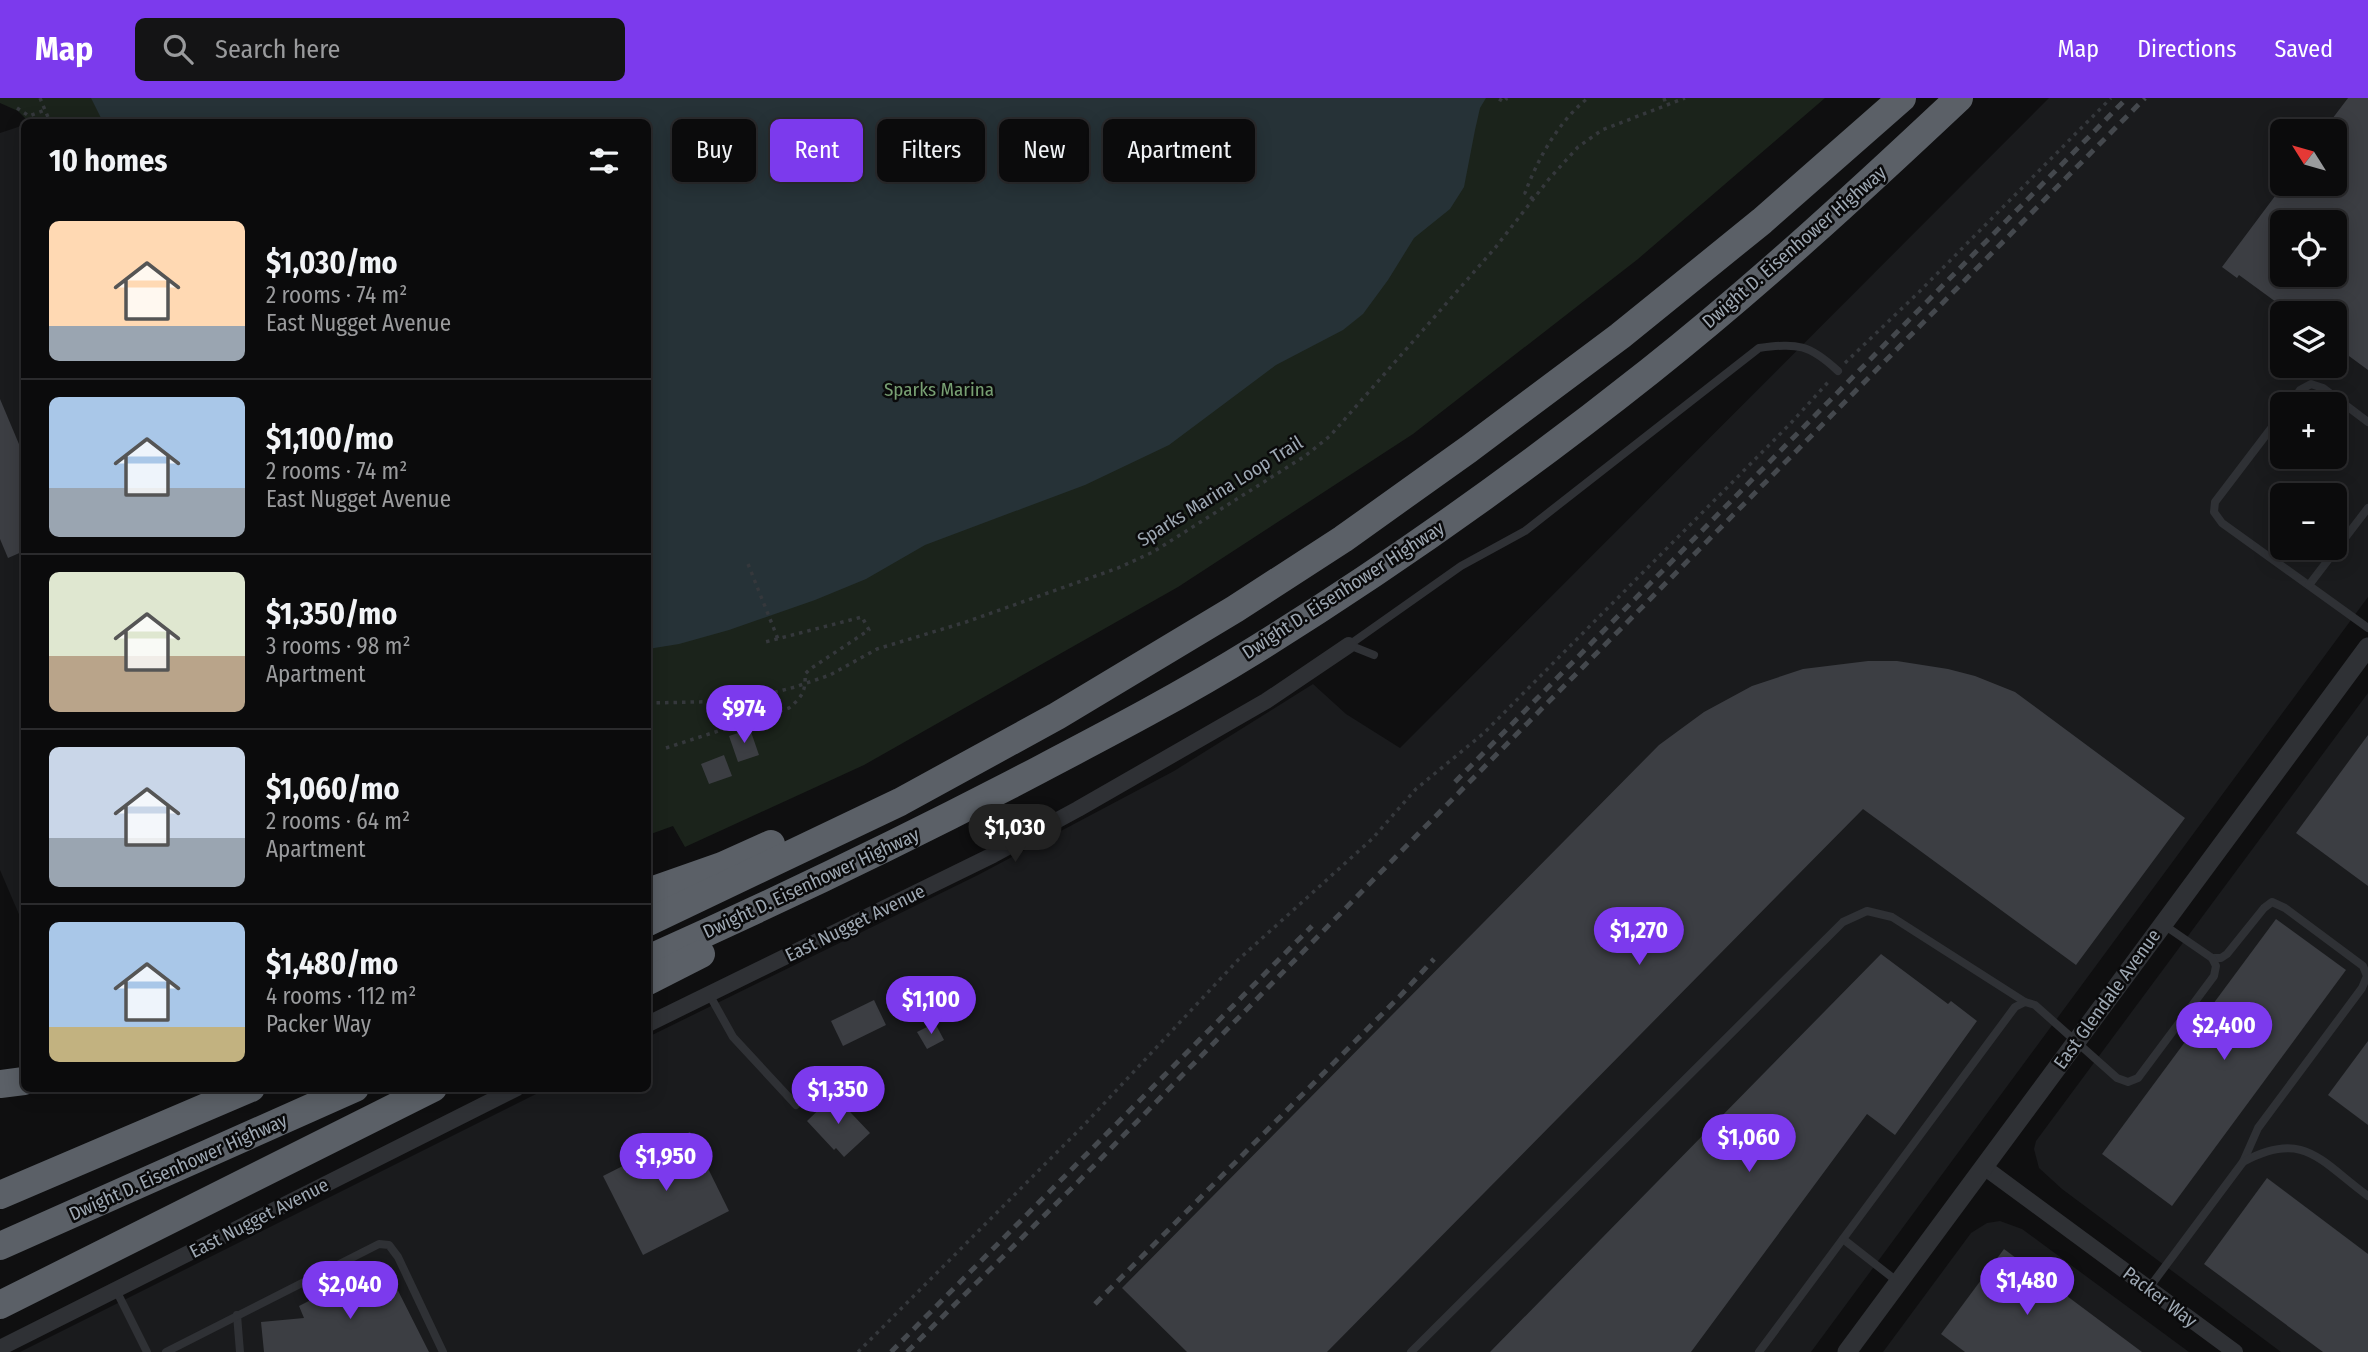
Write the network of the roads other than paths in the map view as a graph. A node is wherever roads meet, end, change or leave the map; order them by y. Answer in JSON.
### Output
{"nodes":[{"id":1,"x":1902,"y":98,"type":"edge"},
{"id":2,"x":1959,"y":98,"type":"edge"},
{"id":3,"x":1838,"y":371,"type":"road end"},
{"id":4,"x":2299,"y":392,"type":"edge"},
{"id":5,"x":2328,"y":392,"type":"edge"},
{"id":6,"x":2347,"y":406,"type":"edge"},
{"id":7,"x":2368,"y":422,"type":"edge"},
{"id":8,"x":2270,"y":430,"type":"edge"},
{"id":9,"x":2368,"y":508,"type":"edge"},
{"id":10,"x":2309,"y":585,"type":"junction"},
{"id":11,"x":2368,"y":628,"type":"edge"},
{"id":12,"x":1349,"y":645,"type":"junction"},
{"id":13,"x":2368,"y":647,"type":"edge"},
{"id":14,"x":1374,"y":655,"type":"dead end"},
{"id":15,"x":1057,"y":716,"type":"junction"},
{"id":16,"x":1132,"y":722,"type":"junction"},
{"id":17,"x":651,"y":891,"type":"edge"},
{"id":18,"x":651,"y":921,"type":"edge"},
{"id":19,"x":2163,"y":923,"type":"junction"},
{"id":20,"x":651,"y":958,"type":"edge"},
{"id":21,"x":2212,"y":958,"type":"junction"},
{"id":22,"x":651,"y":980,"type":"edge"},
{"id":23,"x":709,"y":995,"type":"junction"},
{"id":24,"x":2025,"y":1002,"type":"junction"},
{"id":25,"x":651,"y":1023,"type":"edge"},
{"id":26,"x":2075,"y":1042,"type":"junction"},
{"id":27,"x":21,"y":1081,"type":"edge"},
{"id":28,"x":0,"y":1084,"type":"edge"},
{"id":29,"x":242,"y":1092,"type":"edge"},
{"id":30,"x":346,"y":1092,"type":"edge"},
{"id":31,"x":425,"y":1092,"type":"edge"},
{"id":32,"x":509,"y":1092,"type":"edge"},
{"id":33,"x":796,"y":1105,"type":"dead end"},
{"id":34,"x":2243,"y":1162,"type":"junction"},
{"id":35,"x":1983,"y":1167,"type":"junction"},
{"id":36,"x":0,"y":1195,"type":"edge"},
{"id":37,"x":2368,"y":1196,"type":"edge"},
{"id":38,"x":1843,"y":1239,"type":"junction"},
{"id":39,"x":0,"y":1246,"type":"edge"},
{"id":40,"x":1898,"y":1282,"type":"junction"},
{"id":41,"x":2149,"y":1288,"type":"junction"},
{"id":42,"x":116,"y":1290,"type":"junction"},
{"id":43,"x":0,"y":1304,"type":"edge"},
{"id":44,"x":237,"y":1315,"type":"junction"},
{"id":45,"x":0,"y":1348,"type":"edge"},
{"id":46,"x":147,"y":1352,"type":"edge"},
{"id":47,"x":166,"y":1352,"type":"edge"},
{"id":48,"x":240,"y":1352,"type":"edge"},
{"id":49,"x":443,"y":1352,"type":"edge"},
{"id":50,"x":1411,"y":1352,"type":"edge"},
{"id":51,"x":1759,"y":1352,"type":"edge"},
{"id":52,"x":1847,"y":1352,"type":"edge"},
{"id":53,"x":2235,"y":1352,"type":"edge"}],
"edges":[{"from":1,"to":15,"type":"highway","name":"Dwight D. Eisenhower Highway"},
{"from":2,"to":16,"type":"highway","name":"Dwight D. Eisenhower Highway"},
{"from":3,"to":12,"type":"lane"},
{"from":4,"to":5,"type":"lane"},
{"from":6,"to":7,"type":"lane"},
{"from":8,"to":10,"type":"lane"},
{"from":9,"to":10,"type":"lane"},
{"from":10,"to":11,"type":"lane"},
{"from":12,"to":14,"type":"lane"},
{"from":12,"to":23,"type":"street","name":"East Nugget Avenue"},
{"from":13,"to":19,"type":"street","name":"East Glendale Avenue"},
{"from":15,"to":17,"type":"highway"},
{"from":15,"to":18,"type":"highway","name":"Dwight D. Eisenhower Highway"},
{"from":16,"to":20,"type":"highway","name":"Dwight D. Eisenhower Highway"},
{"from":16,"to":22,"type":"highway"},
{"from":19,"to":21,"type":"lane"},
{"from":19,"to":26,"type":"street","name":"East Glendale Avenue"},
{"from":21,"to":26,"type":"lane"},
{"from":21,"to":34,"type":"lane"},
{"from":23,"to":25,"type":"street","name":"East Nugget Avenue"},
{"from":23,"to":33,"type":"lane"},
{"from":24,"to":26,"type":"lane"},
{"from":24,"to":38,"type":"lane"},
{"from":24,"to":50,"type":"lane"},
{"from":26,"to":35,"type":"street","name":"East Glendale Avenue"},
{"from":27,"to":28,"type":"highway"},
{"from":29,"to":36,"type":"highway"},
{"from":30,"to":39,"type":"highway","name":"Dwight D. Eisenhower Highway"},
{"from":31,"to":43,"type":"highway"},
{"from":32,"to":42,"type":"street","name":"East Nugget Avenue"},
{"from":34,"to":37,"type":"lane"},
{"from":34,"to":41,"type":"lane"},
{"from":35,"to":40,"type":"street","name":"East Glendale Avenue"},
{"from":35,"to":41,"type":"street","name":"Packer Way"},
{"from":38,"to":40,"type":"lane"},
{"from":38,"to":51,"type":"lane"},
{"from":40,"to":52,"type":"street","name":"East Glendale Avenue"},
{"from":41,"to":53,"type":"street","name":"Packer Way"},
{"from":42,"to":45,"type":"street","name":"East Nugget Avenue"},
{"from":42,"to":46,"type":"lane"},
{"from":44,"to":47,"type":"lane"},
{"from":44,"to":48,"type":"lane"},
{"from":44,"to":49,"type":"lane"}]}
